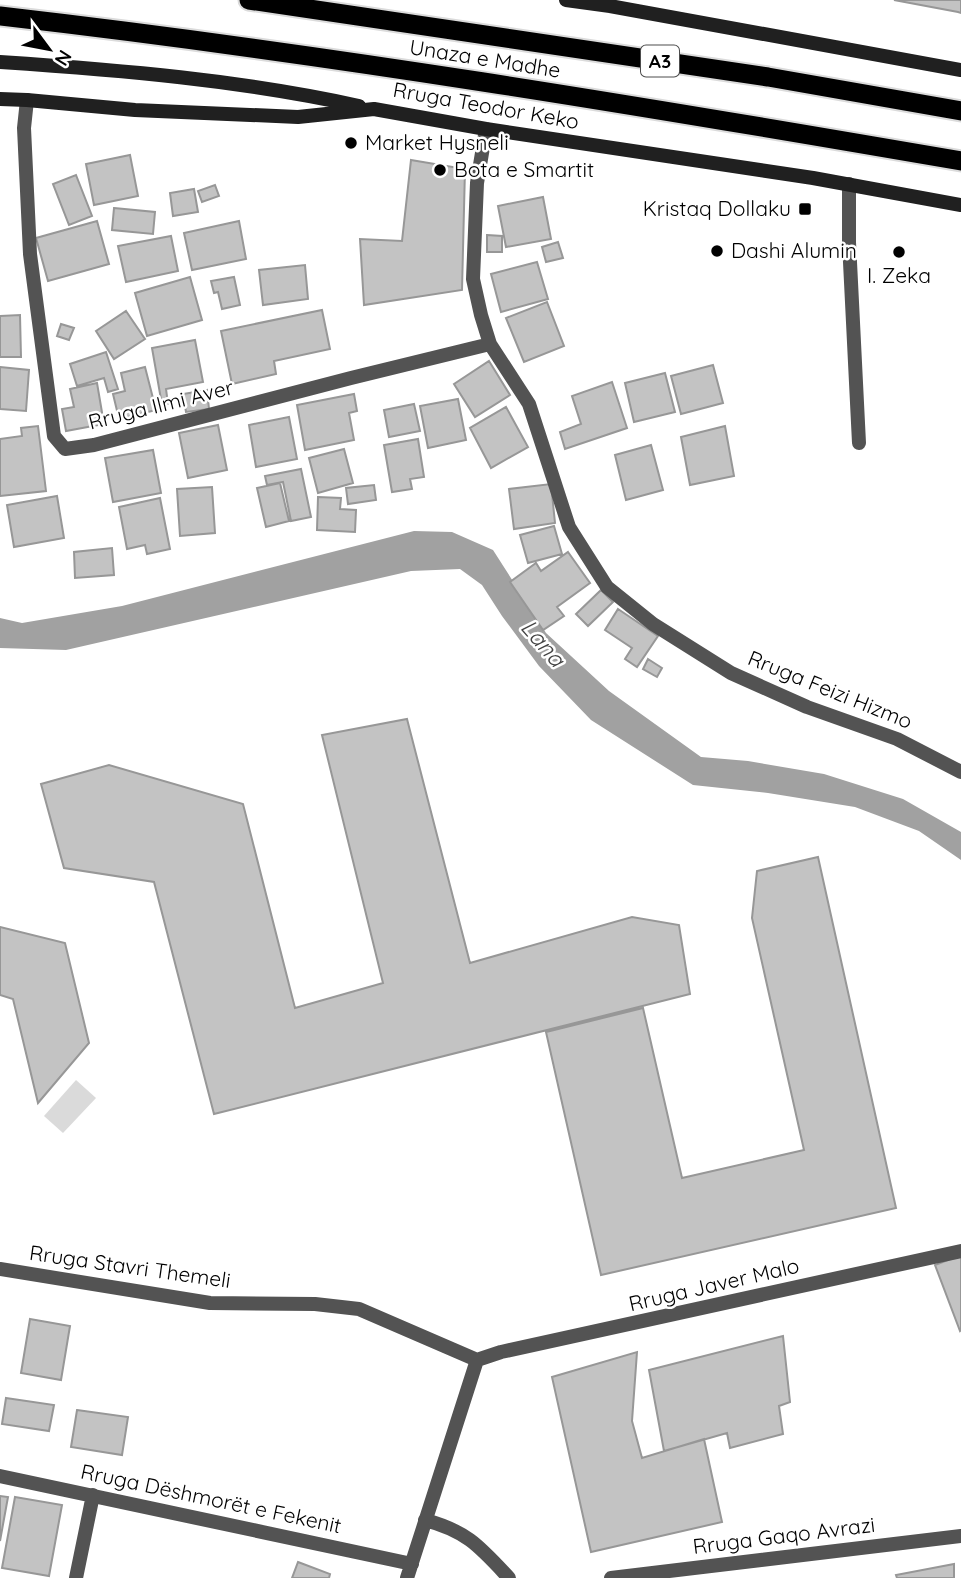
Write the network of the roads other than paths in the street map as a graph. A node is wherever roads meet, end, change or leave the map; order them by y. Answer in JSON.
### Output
{"nodes":[{"id":1,"x":249,"y":0,"type":"edge"},
{"id":2,"x":566,"y":0,"type":"edge"},
{"id":3,"x":0,"y":16,"type":"edge"},
{"id":4,"x":0,"y":62,"type":"edge"},
{"id":5,"x":961,"y":70,"type":"edge"},
{"id":6,"x":0,"y":99,"type":"edge"},
{"id":7,"x":27,"y":100,"type":"junction"},
{"id":8,"x":374,"y":109,"type":"junction"},
{"id":9,"x":961,"y":111,"type":"edge"},
{"id":10,"x":486,"y":129,"type":"junction"},
{"id":11,"x":961,"y":161,"type":"edge"},
{"id":12,"x":849,"y":184,"type":"junction"},
{"id":13,"x":961,"y":205,"type":"edge"},
{"id":14,"x":490,"y":344,"type":"junction"},
{"id":15,"x":859,"y":443,"type":"dead end"},
{"id":16,"x":961,"y":772,"type":"edge"},
{"id":17,"x":961,"y":1251,"type":"edge"},
{"id":18,"x":0,"y":1269,"type":"edge"},
{"id":19,"x":477,"y":1360,"type":"junction"},
{"id":20,"x":0,"y":1476,"type":"edge"},
{"id":21,"x":93,"y":1494,"type":"junction"},
{"id":22,"x":425,"y":1520,"type":"junction"},
{"id":23,"x":961,"y":1536,"type":"edge"},
{"id":24,"x":410,"y":1571,"type":"edge"},
{"id":25,"x":76,"y":1578,"type":"edge"},
{"id":26,"x":509,"y":1578,"type":"edge"},
{"id":27,"x":611,"y":1578,"type":"edge"}],
"edges":[{"from":1,"to":9,"type":"highway","name":"Unaza e Madhe","number":"A3"},
{"from":2,"to":5,"type":"main road"},
{"from":3,"to":11,"type":"highway","name":"Unaza e Madhe","number":"A3"},
{"from":4,"to":8,"type":"main road"},
{"from":6,"to":7,"type":"main road","name":"Rruga Teodor Keko"},
{"from":7,"to":8,"type":"main road","name":"Rruga Teodor Keko"},
{"from":7,"to":14,"type":"street","name":"Rruga Ilmi Aver"},
{"from":8,"to":10,"type":"main road","name":"Rruga Teodor Keko"},
{"from":10,"to":12,"type":"main road","name":"Rruga Teodor Keko"},
{"from":10,"to":14,"type":"street","name":"Rruga Feizi Hizmo"},
{"from":12,"to":13,"type":"main road","name":"Rruga Teodor Keko"},
{"from":12,"to":15,"type":"street"},
{"from":14,"to":16,"type":"street","name":"Rruga Feizi Hizmo"},
{"from":17,"to":19,"type":"street","name":"Rruga Javer Malo"},
{"from":18,"to":19,"type":"street","name":"Rruga Stavri Themeli"},
{"from":19,"to":22,"type":"street"},
{"from":20,"to":21,"type":"street","name":"Rruga Dëshmorët e Fekenit"},
{"from":21,"to":24,"type":"street","name":"Rruga Dëshmorët e Fekenit"},
{"from":21,"to":25,"type":"street"},
{"from":22,"to":24,"type":"street"},
{"from":22,"to":26,"type":"street"},
{"from":23,"to":27,"type":"street","name":"Rruga Gaqo Avrazi"}]}
